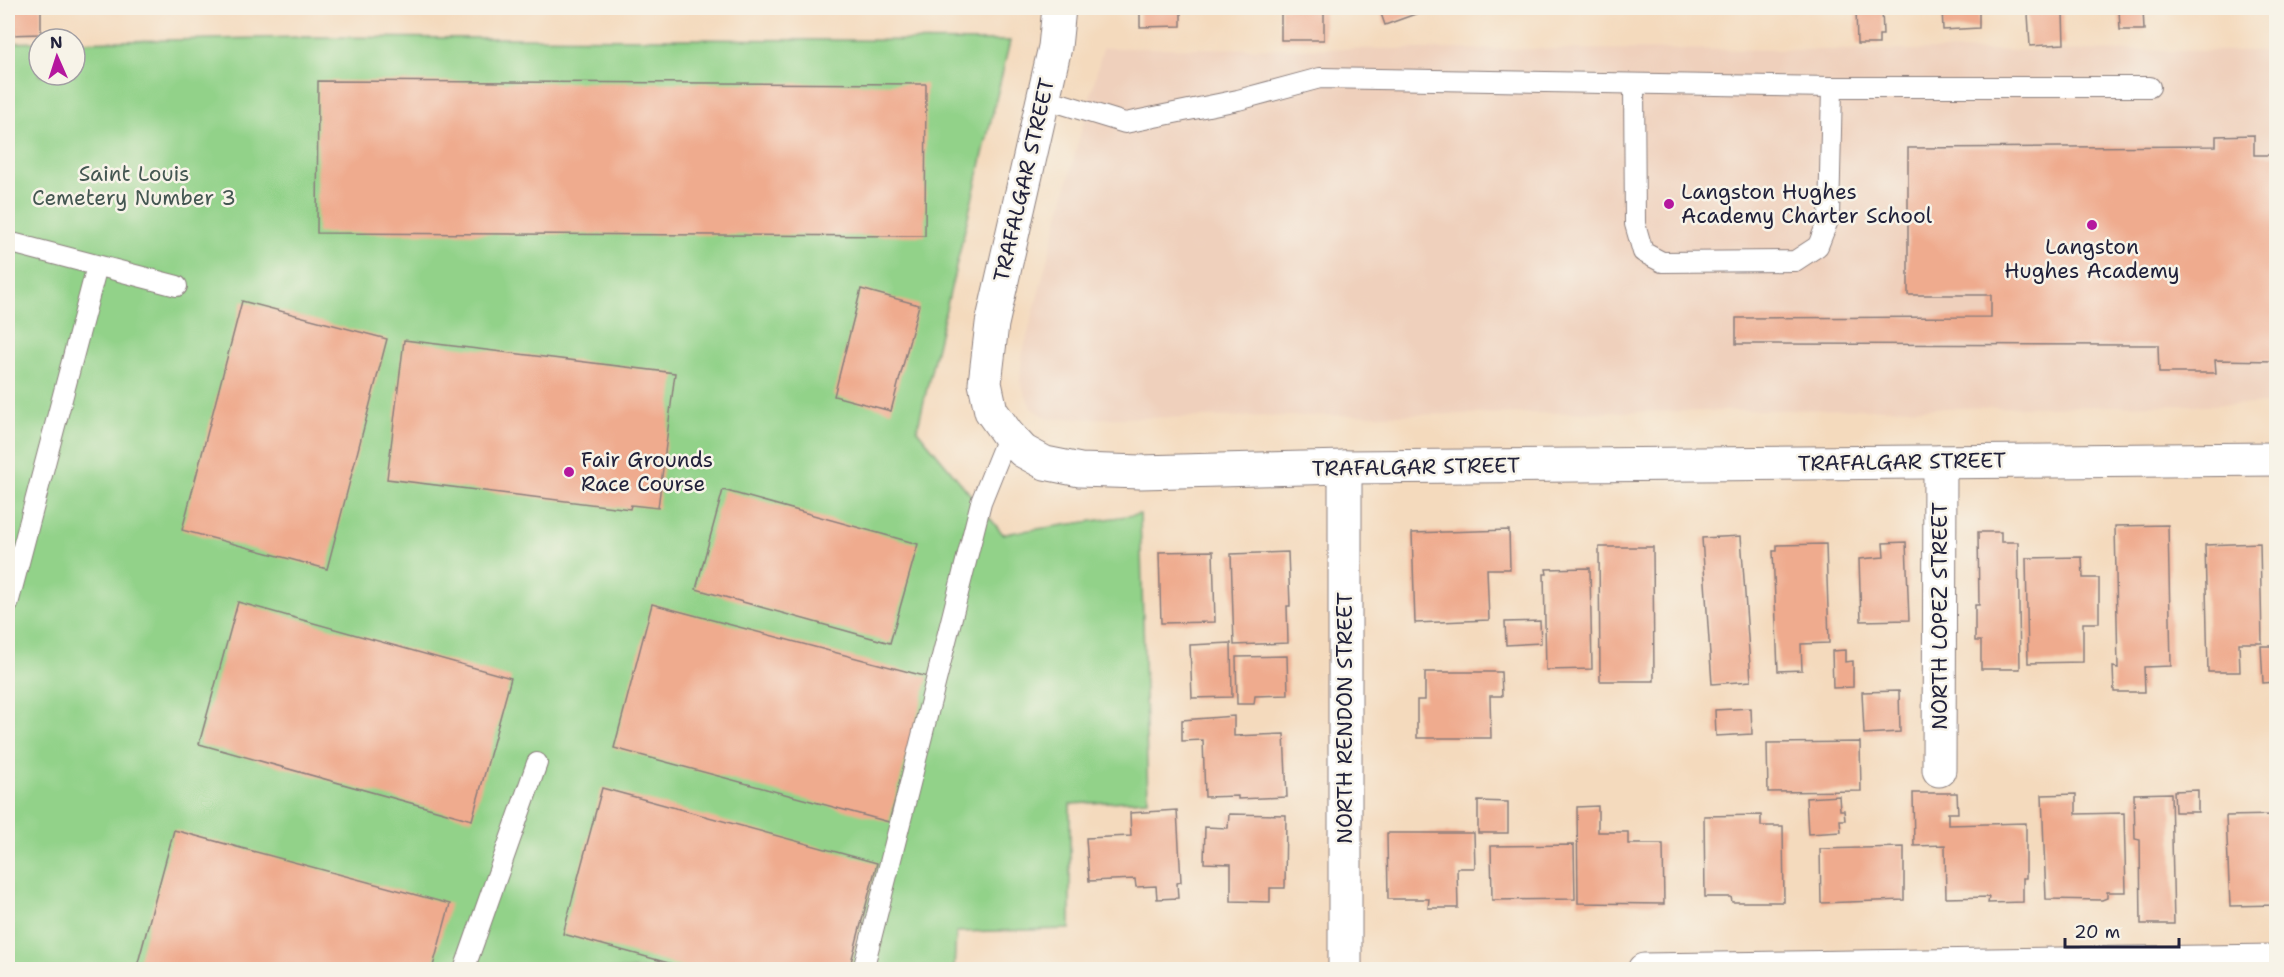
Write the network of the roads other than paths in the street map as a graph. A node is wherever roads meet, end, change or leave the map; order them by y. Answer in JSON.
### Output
{"nodes":[{"id":1,"x":1059,"y":8,"type":"edge"},
{"id":2,"x":1634,"y":84,"type":"junction"},
{"id":3,"x":1832,"y":87,"type":"junction"},
{"id":4,"x":2150,"y":87,"type":"dead end"},
{"id":5,"x":1043,"y":98,"type":"junction"},
{"id":6,"x":8,"y":242,"type":"edge"},
{"id":7,"x":97,"y":266,"type":"junction"},
{"id":8,"x":177,"y":286,"type":"dead end"},
{"id":9,"x":1008,"y":435,"type":"junction"},
{"id":10,"x":2277,"y":459,"type":"edge"},
{"id":11,"x":1940,"y":462,"type":"junction"},
{"id":12,"x":1345,"y":467,"type":"junction"},
{"id":13,"x":8,"y":604,"type":"edge"},
{"id":14,"x":537,"y":764,"type":"dead end"},
{"id":15,"x":1939,"y":770,"type":"dead end"},
{"id":16,"x":2277,"y":961,"type":"edge"},
{"id":17,"x":464,"y":969,"type":"edge"},
{"id":18,"x":863,"y":969,"type":"edge"},
{"id":19,"x":1345,"y":969,"type":"edge"},
{"id":20,"x":1644,"y":969,"type":"edge"}],
"edges":[{"from":1,"to":5,"type":"street","name":"TRAFALGAR STREET"},
{"from":2,"to":3,"type":"lane"},
{"from":2,"to":3,"type":"lane"},
{"from":2,"to":5,"type":"lane"},
{"from":3,"to":4,"type":"lane"},
{"from":5,"to":9,"type":"street","name":"TRAFALGAR STREET"},
{"from":6,"to":7,"type":"lane"},
{"from":7,"to":8,"type":"lane"},
{"from":7,"to":13,"type":"lane"},
{"from":9,"to":12,"type":"street","name":"TRAFALGAR STREET"},
{"from":9,"to":18,"type":"lane"},
{"from":10,"to":11,"type":"street","name":"TRAFALGAR STREET"},
{"from":11,"to":12,"type":"street","name":"TRAFALGAR STREET"},
{"from":11,"to":15,"type":"street","name":"NORTH LOPEZ STREET"},
{"from":12,"to":19,"type":"street","name":"NORTH RENDON STREET"},
{"from":14,"to":17,"type":"lane"},
{"from":16,"to":20,"type":"street"}]}
